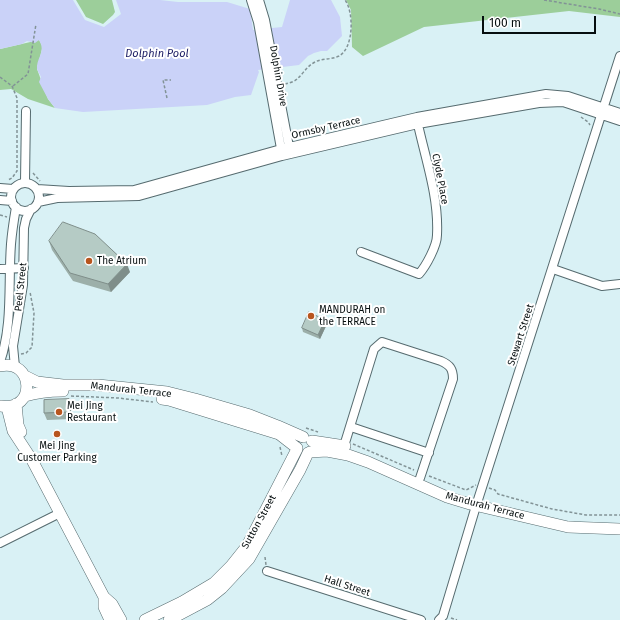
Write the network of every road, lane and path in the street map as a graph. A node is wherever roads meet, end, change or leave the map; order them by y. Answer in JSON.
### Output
{"nodes":[{"id":1,"x":251,"y":0,"type":"edge"},
{"id":2,"x":259,"y":0,"type":"edge"},
{"id":3,"x":344,"y":0,"type":"edge"},
{"id":4,"x":544,"y":0,"type":"edge"},
{"id":5,"x":259,"y":10,"type":"junction"},
{"id":6,"x":620,"y":14,"type":"edge"},
{"id":7,"x":36,"y":24,"type":"dead end"},
{"id":8,"x":620,"y":56,"type":"edge"},
{"id":9,"x":0,"y":77,"type":"edge"},
{"id":10,"x":171,"y":80,"type":"dead end"},
{"id":11,"x":12,"y":86,"type":"junction"},
{"id":12,"x":281,"y":86,"type":"dead end"},
{"id":13,"x":167,"y":98,"type":"dead end"},
{"id":14,"x":26,"y":111,"type":"dead end"},
{"id":15,"x":602,"y":111,"type":"junction"},
{"id":16,"x":620,"y":113,"type":"edge"},
{"id":17,"x":418,"y":120,"type":"junction"},
{"id":18,"x":620,"y":121,"type":"edge"},
{"id":19,"x":290,"y":150,"type":"junction"},
{"id":20,"x":281,"y":152,"type":"junction"},
{"id":21,"x":6,"y":181,"type":"dead end"},
{"id":22,"x":25,"y":182,"type":"junction"},
{"id":23,"x":0,"y":188,"type":"edge"},
{"id":24,"x":13,"y":189,"type":"junction"},
{"id":25,"x":37,"y":189,"type":"junction"},
{"id":26,"x":0,"y":200,"type":"edge"},
{"id":27,"x":38,"y":202,"type":"junction"},
{"id":28,"x":14,"y":204,"type":"junction"},
{"id":29,"x":31,"y":209,"type":"junction"},
{"id":30,"x":361,"y":252,"type":"dead end"},
{"id":31,"x":10,"y":268,"type":"junction"},
{"id":32,"x":24,"y":268,"type":"junction"},
{"id":33,"x":0,"y":269,"type":"edge"},
{"id":34,"x":552,"y":270,"type":"junction"},
{"id":35,"x":620,"y":284,"type":"edge"},
{"id":36,"x":0,"y":362,"type":"edge"},
{"id":37,"x":0,"y":366,"type":"edge"},
{"id":38,"x":15,"y":367,"type":"junction"},
{"id":39,"x":25,"y":376,"type":"junction"},
{"id":40,"x":12,"y":403,"type":"edge"},
{"id":41,"x":351,"y":427,"type":"junction"},
{"id":42,"x":345,"y":444,"type":"junction"},
{"id":43,"x":308,"y":446,"type":"junction"},
{"id":44,"x":297,"y":448,"type":"junction"},
{"id":45,"x":429,"y":453,"type":"junction"},
{"id":46,"x":421,"y":476,"type":"junction"},
{"id":47,"x":483,"y":487,"type":"junction"},
{"id":48,"x":477,"y":503,"type":"junction"},
{"id":49,"x":60,"y":513,"type":"junction"},
{"id":50,"x":620,"y":515,"type":"edge"},
{"id":51,"x":620,"y":522,"type":"edge"},
{"id":52,"x":620,"y":529,"type":"edge"},
{"id":53,"x":0,"y":543,"type":"edge"},
{"id":54,"x":267,"y":571,"type":"dead end"},
{"id":55,"x":104,"y":597,"type":"junction"},
{"id":56,"x":184,"y":607,"type":"junction"},
{"id":57,"x":110,"y":620,"type":"edge"},
{"id":58,"x":121,"y":620,"type":"edge"},
{"id":59,"x":145,"y":620,"type":"edge"},
{"id":60,"x":169,"y":620,"type":"edge"},
{"id":61,"x":421,"y":620,"type":"edge"},
{"id":62,"x":439,"y":620,"type":"edge"}],
"edges":[{"from":1,"to":5,"type":"street","name":"Dolphin Drive"},
{"from":2,"to":5,"type":"street","name":"Dolphin Drive"},
{"from":3,"to":12,"type":"path"},
{"from":4,"to":6,"type":"path"},
{"from":5,"to":19,"type":"street","name":"Dolphin Drive"},
{"from":5,"to":20,"type":"street","name":"Dolphin Drive"},
{"from":7,"to":11,"type":"path"},
{"from":8,"to":15,"type":"street","name":"Stewart Street"},
{"from":9,"to":11,"type":"path"},
{"from":10,"to":13,"type":"path"},
{"from":11,"to":21,"type":"path"},
{"from":14,"to":22,"type":"street"},
{"from":15,"to":16,"type":"street","name":"Ormsby Terrace"},
{"from":15,"to":17,"type":"street","name":"Ormsby Terrace"},
{"from":15,"to":18,"type":"street","name":"Ormsby Terrace"},
{"from":15,"to":34,"type":"street","name":"Stewart Street"},
{"from":17,"to":19,"type":"street","name":"Ormsby Terrace"},
{"from":17,"to":30,"type":"street","name":"Clyde Place"},
{"from":19,"to":20,"type":"street","name":"Ormsby Terrace"},
{"from":20,"to":25,"type":"street","name":"Ormsby Terrace"},
{"from":20,"to":27,"type":"street","name":"Ormsby Terrace"},
{"from":22,"to":24,"type":"street"},
{"from":22,"to":25,"type":"street"},
{"from":23,"to":24,"type":"street"},
{"from":24,"to":28,"type":"street"},
{"from":25,"to":27,"type":"street"},
{"from":26,"to":28,"type":"street"},
{"from":27,"to":29,"type":"street"},
{"from":28,"to":29,"type":"street"},
{"from":28,"to":31,"type":"street","name":"Peel Street"},
{"from":29,"to":32,"type":"street","name":"Peel Street"},
{"from":31,"to":32,"type":"street"},
{"from":31,"to":33,"type":"street"},
{"from":31,"to":36,"type":"street","name":"Peel Street"},
{"from":32,"to":38,"type":"street","name":"Peel Street"},
{"from":34,"to":35,"type":"street"},
{"from":34,"to":47,"type":"street","name":"Stewart Street"},
{"from":37,"to":38,"type":"main road"},
{"from":38,"to":39,"type":"main road"},
{"from":39,"to":40,"type":"main road"},
{"from":39,"to":43,"type":"main road","name":"Mandurah Terrace"},
{"from":40,"to":44,"type":"main road","name":"Mandurah Terrace"},
{"from":40,"to":49,"type":"main road"},
{"from":41,"to":42,"type":"street"},
{"from":41,"to":45,"type":"street"},
{"from":41,"to":45,"type":"street"},
{"from":42,"to":43,"type":"main road","name":"Mandurah Terrace"},
{"from":42,"to":46,"type":"main road","name":"Mandurah Terrace"},
{"from":42,"to":46,"type":"path"},
{"from":43,"to":44,"type":"main road","name":"Mandurah Terrace"},
{"from":43,"to":48,"type":"main road","name":"Mandurah Terrace"},
{"from":43,"to":56,"type":"main road","name":"Sutton Street"},
{"from":44,"to":56,"type":"main road","name":"Sutton Street"},
{"from":45,"to":46,"type":"street"},
{"from":46,"to":47,"type":"path"},
{"from":46,"to":48,"type":"main road","name":"Mandurah Terrace"},
{"from":47,"to":48,"type":"street","name":"Stewart Street"},
{"from":47,"to":50,"type":"path"},
{"from":48,"to":51,"type":"main road","name":"Mandurah Terrace"},
{"from":48,"to":52,"type":"main road","name":"Mandurah Terrace"},
{"from":48,"to":62,"type":"street","name":"Stewart Street"},
{"from":49,"to":53,"type":"street"},
{"from":49,"to":55,"type":"main road"},
{"from":54,"to":61,"type":"street","name":"Hall Street"},
{"from":55,"to":57,"type":"main road"},
{"from":55,"to":58,"type":"main road"},
{"from":56,"to":59,"type":"main road","name":"Sutton Street"},
{"from":56,"to":60,"type":"main road","name":"Sutton Street"}]}
